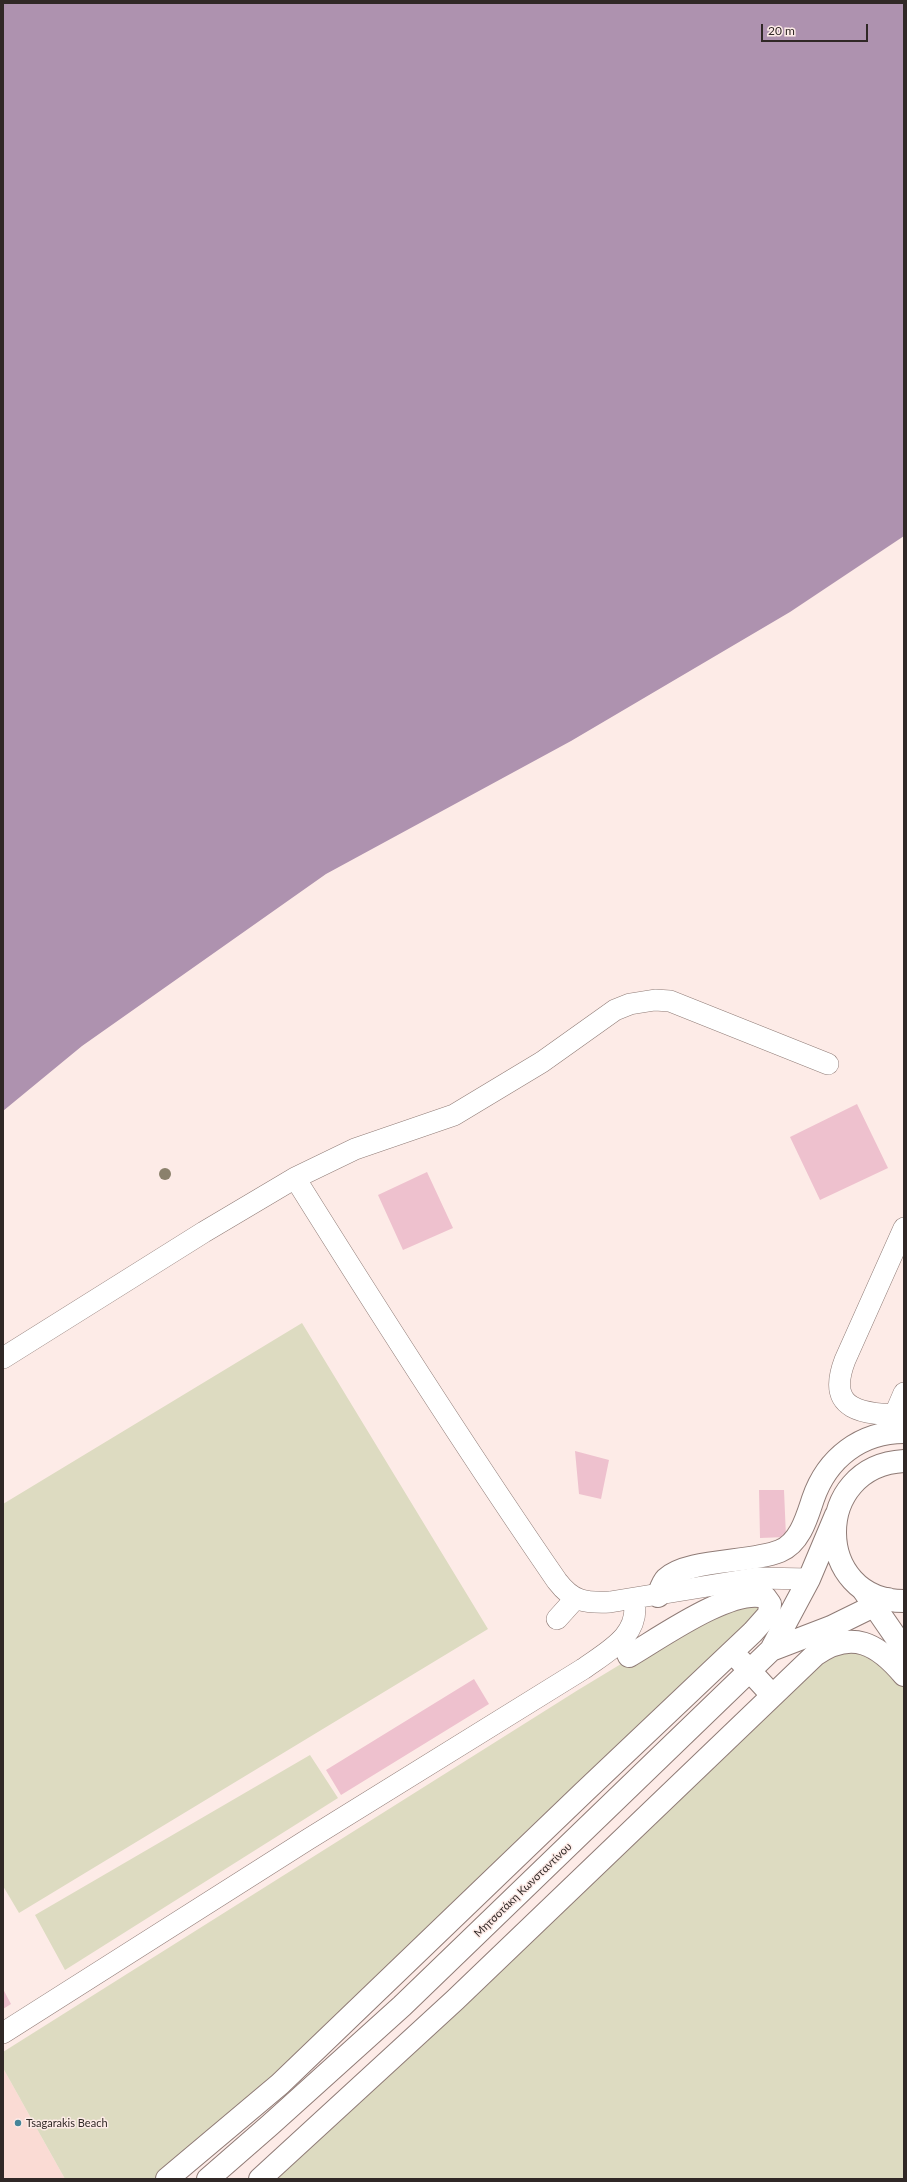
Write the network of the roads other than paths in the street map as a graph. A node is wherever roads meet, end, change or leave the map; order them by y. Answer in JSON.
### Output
{"nodes":[{"id":1,"x":828,"y":1064,"type":"dead end"},
{"id":2,"x":295,"y":1178,"type":"junction"},
{"id":3,"x":904,"y":1228,"type":"edge"},
{"id":4,"x":3,"y":1358,"type":"edge"},
{"id":5,"x":904,"y":1393,"type":"edge"},
{"id":6,"x":901,"y":1420,"type":"edge"},
{"id":7,"x":904,"y":1460,"type":"edge"},
{"id":8,"x":836,"y":1515,"type":"junction"},
{"id":9,"x":809,"y":1579,"type":"junction"},
{"id":10,"x":658,"y":1596,"type":"junction"},
{"id":11,"x":575,"y":1599,"type":"junction"},
{"id":12,"x":634,"y":1600,"type":"junction"},
{"id":13,"x":889,"y":1602,"type":"edge"},
{"id":14,"x":557,"y":1619,"type":"dead end"},
{"id":15,"x":622,"y":1641,"type":"junction"},
{"id":16,"x":904,"y":1649,"type":"edge"},
{"id":17,"x":771,"y":1650,"type":"junction"},
{"id":18,"x":732,"y":1652,"type":"junction"},
{"id":19,"x":749,"y":1671,"type":"junction"},
{"id":20,"x":904,"y":1674,"type":"edge"},
{"id":21,"x":772,"y":1695,"type":"junction"},
{"id":22,"x":3,"y":2033,"type":"edge"},
{"id":23,"x":167,"y":2179,"type":"edge"},
{"id":24,"x":208,"y":2179,"type":"edge"},
{"id":25,"x":260,"y":2179,"type":"edge"}],
"edges":[{"from":1,"to":2,"type":"lane"},
{"from":2,"to":4,"type":"lane"},
{"from":2,"to":11,"type":"lane"},
{"from":3,"to":6,"type":"lane"},
{"from":5,"to":6,"type":"lane"},
{"from":6,"to":10,"type":"street"},
{"from":7,"to":8,"type":"street"},
{"from":8,"to":9,"type":"street"},
{"from":8,"to":13,"type":"street"},
{"from":9,"to":10,"type":"lane"},
{"from":9,"to":17,"type":"street"},
{"from":10,"to":12,"type":"lane"},
{"from":11,"to":12,"type":"lane"},
{"from":11,"to":14,"type":"lane"},
{"from":12,"to":15,"type":"lane"},
{"from":13,"to":16,"type":"street"},
{"from":13,"to":17,"type":"street"},
{"from":15,"to":18,"type":"street"},
{"from":15,"to":22,"type":"lane"},
{"from":17,"to":19,"type":"street","name":"Μητσοτάκη Κωνσταντίνου"},
{"from":18,"to":19,"type":"street"},
{"from":18,"to":23,"type":"street"},
{"from":19,"to":21,"type":"street"},
{"from":19,"to":24,"type":"street","name":"Μητσοτάκη Κωνσταντίνου"},
{"from":20,"to":21,"type":"street"},
{"from":21,"to":25,"type":"street"}]}
